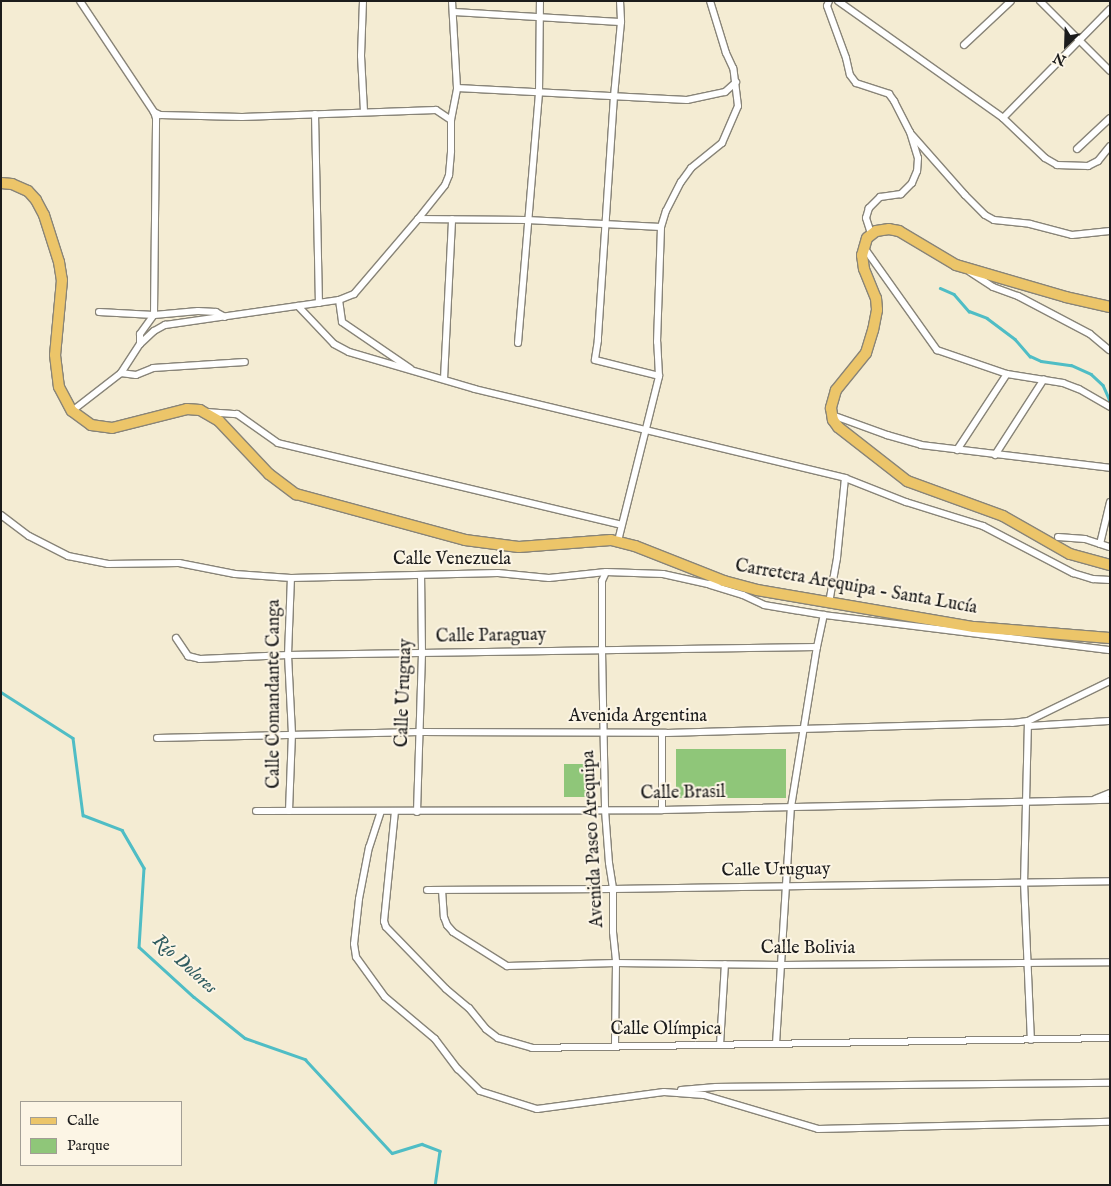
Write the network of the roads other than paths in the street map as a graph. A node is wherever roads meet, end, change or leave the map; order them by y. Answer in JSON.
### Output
{"nodes":[{"id":1,"x":80,"y":1,"type":"edge"},
{"id":2,"x":363,"y":1,"type":"edge"},
{"id":3,"x":452,"y":1,"type":"edge"},
{"id":4,"x":540,"y":1,"type":"edge"},
{"id":5,"x":620,"y":1,"type":"edge"},
{"id":6,"x":710,"y":1,"type":"edge"},
{"id":7,"x":829,"y":1,"type":"edge"},
{"id":8,"x":838,"y":1,"type":"edge"},
{"id":9,"x":1011,"y":1,"type":"edge"},
{"id":10,"x":1040,"y":1,"type":"edge"},
{"id":11,"x":1110,"y":9,"type":"edge"},
{"id":12,"x":453,"y":12,"type":"junction"},
{"id":13,"x":542,"y":16,"type":"junction"},
{"id":14,"x":621,"y":22,"type":"junction"},
{"id":15,"x":1078,"y":42,"type":"junction"},
{"id":16,"x":964,"y":45,"type":"dead end"},
{"id":17,"x":1110,"y":71,"type":"edge"},
{"id":18,"x":736,"y":82,"type":"junction"},
{"id":19,"x":457,"y":88,"type":"junction"},
{"id":20,"x":538,"y":93,"type":"junction"},
{"id":21,"x":614,"y":96,"type":"junction"},
{"id":22,"x":364,"y":111,"type":"junction"},
{"id":23,"x":154,"y":112,"type":"junction"},
{"id":24,"x":315,"y":114,"type":"junction"},
{"id":25,"x":1003,"y":118,"type":"junction"},
{"id":26,"x":1110,"y":118,"type":"edge"},
{"id":27,"x":451,"y":120,"type":"junction"},
{"id":28,"x":910,"y":132,"type":"junction"},
{"id":29,"x":1110,"y":146,"type":"edge"},
{"id":30,"x":1078,"y":149,"type":"dead end"},
{"id":31,"x":1,"y":183,"type":"edge"},
{"id":32,"x":418,"y":219,"type":"junction"},
{"id":33,"x":452,"y":219,"type":"junction"},
{"id":34,"x":527,"y":220,"type":"junction"},
{"id":35,"x":605,"y":224,"type":"junction"},
{"id":36,"x":661,"y":227,"type":"junction"},
{"id":37,"x":1110,"y":231,"type":"edge"},
{"id":38,"x":871,"y":233,"type":"junction"},
{"id":39,"x":863,"y":246,"type":"junction"},
{"id":40,"x":965,"y":268,"type":"junction"},
{"id":41,"x":339,"y":300,"type":"junction"},
{"id":42,"x":319,"y":303,"type":"junction"},
{"id":43,"x":298,"y":306,"type":"junction"},
{"id":44,"x":1110,"y":307,"type":"edge"},
{"id":45,"x":99,"y":312,"type":"dead end"},
{"id":46,"x":154,"y":315,"type":"junction"},
{"id":47,"x":226,"y":318,"type":"junction"},
{"id":48,"x":518,"y":343,"type":"dead end"},
{"id":49,"x":140,"y":344,"type":"junction"},
{"id":50,"x":1109,"y":350,"type":"edge"},
{"id":51,"x":245,"y":362,"type":"dead end"},
{"id":52,"x":121,"y":373,"type":"junction"},
{"id":53,"x":419,"y":374,"type":"junction"},
{"id":54,"x":1007,"y":374,"type":"junction"},
{"id":55,"x":659,"y":376,"type":"junction"},
{"id":56,"x":444,"y":379,"type":"junction"},
{"id":57,"x":1044,"y":379,"type":"junction"},
{"id":58,"x":1110,"y":407,"type":"edge"},
{"id":59,"x":72,"y":411,"type":"junction"},
{"id":60,"x":205,"y":412,"type":"junction"},
{"id":61,"x":832,"y":415,"type":"junction"},
{"id":62,"x":647,"y":430,"type":"junction"},
{"id":63,"x":957,"y":450,"type":"junction"},
{"id":64,"x":995,"y":455,"type":"junction"},
{"id":65,"x":1110,"y":468,"type":"edge"},
{"id":66,"x":845,"y":478,"type":"junction"},
{"id":67,"x":1110,"y":502,"type":"edge"},
{"id":68,"x":1,"y":515,"type":"edge"},
{"id":69,"x":621,"y":525,"type":"junction"},
{"id":70,"x":1058,"y":537,"type":"dead end"},
{"id":71,"x":618,"y":541,"type":"junction"},
{"id":72,"x":1100,"y":544,"type":"junction"},
{"id":73,"x":1110,"y":547,"type":"edge"},
{"id":74,"x":1110,"y":565,"type":"edge"},
{"id":75,"x":606,"y":572,"type":"junction"},
{"id":76,"x":422,"y":575,"type":"junction"},
{"id":77,"x":291,"y":578,"type":"junction"},
{"id":78,"x":1110,"y":580,"type":"edge"},
{"id":79,"x":724,"y":581,"type":"junction"},
{"id":80,"x":708,"y":584,"type":"junction"},
{"id":81,"x":829,"y":604,"type":"junction"},
{"id":82,"x":824,"y":615,"type":"junction"},
{"id":83,"x":176,"y":638,"type":"dead end"},
{"id":84,"x":1110,"y":638,"type":"edge"},
{"id":85,"x":817,"y":647,"type":"junction"},
{"id":86,"x":602,"y":650,"type":"junction"},
{"id":87,"x":1110,"y":650,"type":"edge"},
{"id":88,"x":422,"y":654,"type":"junction"},
{"id":89,"x":288,"y":655,"type":"junction"},
{"id":90,"x":1110,"y":680,"type":"edge"},
{"id":91,"x":1110,"y":721,"type":"edge"},
{"id":92,"x":1028,"y":723,"type":"junction"},
{"id":93,"x":804,"y":730,"type":"junction"},
{"id":94,"x":419,"y":732,"type":"junction"},
{"id":95,"x":604,"y":732,"type":"junction"},
{"id":96,"x":662,"y":733,"type":"junction"},
{"id":97,"x":292,"y":734,"type":"junction"},
{"id":98,"x":157,"y":738,"type":"dead end"},
{"id":99,"x":1110,"y":793,"type":"edge"},
{"id":100,"x":1110,"y":800,"type":"edge"},
{"id":101,"x":1090,"y":801,"type":"junction"},
{"id":102,"x":1026,"y":802,"type":"junction"},
{"id":103,"x":792,"y":808,"type":"junction"},
{"id":104,"x":605,"y":810,"type":"junction"},
{"id":105,"x":662,"y":810,"type":"junction"},
{"id":106,"x":256,"y":811,"type":"dead end"},
{"id":107,"x":289,"y":811,"type":"junction"},
{"id":108,"x":381,"y":811,"type":"junction"},
{"id":109,"x":395,"y":811,"type":"junction"},
{"id":110,"x":417,"y":812,"type":"junction"},
{"id":111,"x":1110,"y":881,"type":"edge"},
{"id":112,"x":1024,"y":882,"type":"junction"},
{"id":113,"x":786,"y":886,"type":"junction"},
{"id":114,"x":613,"y":889,"type":"junction"},
{"id":115,"x":427,"y":890,"type":"dead end"},
{"id":116,"x":442,"y":890,"type":"junction"},
{"id":117,"x":1110,"y":962,"type":"edge"},
{"id":118,"x":616,"y":963,"type":"junction"},
{"id":119,"x":725,"y":964,"type":"junction"},
{"id":120,"x":1028,"y":964,"type":"junction"},
{"id":121,"x":782,"y":965,"type":"junction"},
{"id":122,"x":1110,"y":1038,"type":"edge"},
{"id":123,"x":1031,"y":1040,"type":"junction"},
{"id":124,"x":776,"y":1044,"type":"junction"},
{"id":125,"x":615,"y":1045,"type":"junction"},
{"id":126,"x":720,"y":1045,"type":"junction"},
{"id":127,"x":1110,"y":1083,"type":"edge"},
{"id":128,"x":664,"y":1092,"type":"junction"},
{"id":129,"x":1110,"y":1122,"type":"edge"}],
"edges":[{"from":1,"to":23,"type":"street"},
{"from":2,"to":22,"type":"street"},
{"from":3,"to":12,"type":"street"},
{"from":4,"to":13,"type":"street"},
{"from":5,"to":14,"type":"street"},
{"from":6,"to":18,"type":"street"},
{"from":7,"to":28,"type":"street"},
{"from":8,"to":25,"type":"street"},
{"from":9,"to":16,"type":"street"},
{"from":10,"to":15,"type":"street"},
{"from":11,"to":15,"type":"street"},
{"from":12,"to":13,"type":"street"},
{"from":12,"to":19,"type":"street"},
{"from":13,"to":14,"type":"street"},
{"from":13,"to":20,"type":"street"},
{"from":14,"to":21,"type":"street"},
{"from":15,"to":17,"type":"street"},
{"from":15,"to":25,"type":"street"},
{"from":18,"to":21,"type":"street"},
{"from":18,"to":36,"type":"street"},
{"from":19,"to":20,"type":"street"},
{"from":19,"to":27,"type":"street"},
{"from":20,"to":21,"type":"street"},
{"from":20,"to":34,"type":"street"},
{"from":21,"to":35,"type":"street"},
{"from":22,"to":24,"type":"street"},
{"from":22,"to":27,"type":"street"},
{"from":23,"to":24,"type":"street"},
{"from":23,"to":46,"type":"street"},
{"from":24,"to":42,"type":"street"},
{"from":25,"to":29,"type":"street"},
{"from":26,"to":30,"type":"street"},
{"from":27,"to":32,"type":"street"},
{"from":28,"to":37,"type":"street"},
{"from":28,"to":38,"type":"street"},
{"from":31,"to":59,"type":"main road"},
{"from":32,"to":33,"type":"street"},
{"from":32,"to":41,"type":"street"},
{"from":33,"to":34,"type":"street"},
{"from":33,"to":56,"type":"street"},
{"from":34,"to":35,"type":"street"},
{"from":34,"to":48,"type":"street"},
{"from":35,"to":36,"type":"street"},
{"from":35,"to":55,"type":"street"},
{"from":36,"to":55,"type":"street"},
{"from":38,"to":39,"type":"main road"},
{"from":38,"to":40,"type":"main road"},
{"from":39,"to":54,"type":"street"},
{"from":39,"to":61,"type":"main road"},
{"from":40,"to":44,"type":"main road"},
{"from":40,"to":50,"type":"street"},
{"from":41,"to":42,"type":"street"},
{"from":41,"to":53,"type":"street"},
{"from":42,"to":43,"type":"street"},
{"from":43,"to":47,"type":"street"},
{"from":43,"to":53,"type":"street"},
{"from":45,"to":46,"type":"street"},
{"from":46,"to":47,"type":"street"},
{"from":46,"to":49,"type":"street"},
{"from":47,"to":49,"type":"street"},
{"from":49,"to":52,"type":"street"},
{"from":51,"to":52,"type":"street"},
{"from":52,"to":59,"type":"street"},
{"from":53,"to":56,"type":"street"},
{"from":54,"to":57,"type":"street"},
{"from":54,"to":63,"type":"street"},
{"from":55,"to":62,"type":"street"},
{"from":56,"to":62,"type":"street"},
{"from":57,"to":58,"type":"street"},
{"from":57,"to":64,"type":"street"},
{"from":59,"to":60,"type":"main road"},
{"from":60,"to":69,"type":"street"},
{"from":60,"to":71,"type":"main road","name":"Carretera Arequipa - Santa Lucía"},
{"from":61,"to":63,"type":"street"},
{"from":61,"to":74,"type":"main road"},
{"from":62,"to":66,"type":"street"},
{"from":62,"to":69,"type":"street"},
{"from":63,"to":64,"type":"street"},
{"from":64,"to":65,"type":"street"},
{"from":66,"to":78,"type":"street"},
{"from":66,"to":81,"type":"street"},
{"from":67,"to":72,"type":"street"},
{"from":68,"to":77,"type":"street","name":"Calle Venezuela"},
{"from":69,"to":71,"type":"street"},
{"from":70,"to":72,"type":"street"},
{"from":71,"to":79,"type":"main road","name":"Carretera Arequipa - Santa Lucía"},
{"from":72,"to":73,"type":"street"},
{"from":75,"to":76,"type":"street","name":"Calle Venezuela"},
{"from":75,"to":80,"type":"street","name":"Calle Venezuela"},
{"from":75,"to":86,"type":"street","name":"Avenida Paseo Arequipa"},
{"from":76,"to":77,"type":"street","name":"Calle Venezuela"},
{"from":76,"to":88,"type":"street","name":"Calle Uruguay"},
{"from":77,"to":89,"type":"street","name":"Calle Comandante Canga"},
{"from":79,"to":80,"type":"street","name":"Calle Venezuela"},
{"from":79,"to":81,"type":"main road","name":"Carretera Arequipa - Santa Lucía"},
{"from":80,"to":82,"type":"street"},
{"from":81,"to":84,"type":"main road","name":"Carretera Arequipa - Santa Lucía"},
{"from":82,"to":85,"type":"street"},
{"from":82,"to":87,"type":"street"},
{"from":83,"to":89,"type":"street","name":"Calle Paraguay"},
{"from":85,"to":86,"type":"street","name":"Calle Paraguay"},
{"from":85,"to":93,"type":"street"},
{"from":86,"to":88,"type":"street","name":"Calle Paraguay"},
{"from":86,"to":95,"type":"street","name":"Avenida Paseo Arequipa"},
{"from":88,"to":89,"type":"street","name":"Calle Paraguay"},
{"from":88,"to":94,"type":"street","name":"Calle Uruguay"},
{"from":89,"to":97,"type":"street","name":"Calle Comandante Canga"},
{"from":90,"to":92,"type":"street","name":"Avenida Argentina"},
{"from":91,"to":92,"type":"street"},
{"from":92,"to":93,"type":"street","name":"Avenida Argentina"},
{"from":92,"to":102,"type":"street"},
{"from":93,"to":96,"type":"street","name":"Avenida Argentina"},
{"from":93,"to":103,"type":"street"},
{"from":94,"to":95,"type":"street","name":"Avenida Argentina"},
{"from":94,"to":97,"type":"street","name":"Avenida Argentina"},
{"from":94,"to":110,"type":"street","name":"Calle Uruguay"},
{"from":95,"to":96,"type":"street","name":"Avenida Argentina"},
{"from":95,"to":104,"type":"street","name":"Avenida Paseo Arequipa"},
{"from":96,"to":105,"type":"street"},
{"from":97,"to":98,"type":"street","name":"Avenida Argentina"},
{"from":97,"to":107,"type":"street","name":"Calle Comandante Canga"},
{"from":99,"to":101,"type":"street"},
{"from":100,"to":101,"type":"street","name":"Calle Brasil"},
{"from":101,"to":102,"type":"street","name":"Calle Brasil"},
{"from":102,"to":103,"type":"street","name":"Calle Brasil"},
{"from":102,"to":112,"type":"street"},
{"from":103,"to":105,"type":"street","name":"Calle Brasil"},
{"from":103,"to":113,"type":"street"},
{"from":104,"to":105,"type":"street","name":"Calle Brasil"},
{"from":104,"to":110,"type":"street","name":"Calle Brasil"},
{"from":104,"to":114,"type":"street","name":"Avenida Paseo Arequipa"},
{"from":106,"to":107,"type":"street","name":"Calle Brasil"},
{"from":107,"to":108,"type":"street","name":"Calle Brasil"},
{"from":108,"to":109,"type":"street","name":"Calle Brasil"},
{"from":108,"to":128,"type":"street"},
{"from":109,"to":110,"type":"street","name":"Calle Brasil"},
{"from":109,"to":125,"type":"street","name":"Calle Olímpica"},
{"from":111,"to":112,"type":"street","name":"Calle Uruguay"},
{"from":112,"to":113,"type":"street","name":"Calle Uruguay"},
{"from":112,"to":120,"type":"street"},
{"from":113,"to":114,"type":"street","name":"Calle Uruguay"},
{"from":113,"to":121,"type":"street"},
{"from":114,"to":116,"type":"street","name":"Calle Uruguay"},
{"from":114,"to":118,"type":"street","name":"Avenida Paseo Arequipa"},
{"from":115,"to":116,"type":"street","name":"Calle Uruguay"},
{"from":116,"to":118,"type":"street","name":"Calle Bolivia"},
{"from":117,"to":120,"type":"street","name":"Calle Bolivia"},
{"from":118,"to":119,"type":"street","name":"Calle Bolivia"},
{"from":118,"to":125,"type":"street","name":"Avenida Paseo Arequipa"},
{"from":119,"to":121,"type":"street","name":"Calle Bolivia"},
{"from":119,"to":126,"type":"street"},
{"from":120,"to":121,"type":"street","name":"Calle Bolivia"},
{"from":120,"to":123,"type":"street"},
{"from":121,"to":124,"type":"street"},
{"from":122,"to":123,"type":"street","name":"Calle Olímpica"},
{"from":123,"to":124,"type":"street","name":"Calle Olímpica"},
{"from":124,"to":126,"type":"street","name":"Calle Olímpica"},
{"from":125,"to":126,"type":"street","name":"Calle Olímpica"},
{"from":127,"to":128,"type":"street"},
{"from":128,"to":129,"type":"street"}]}
